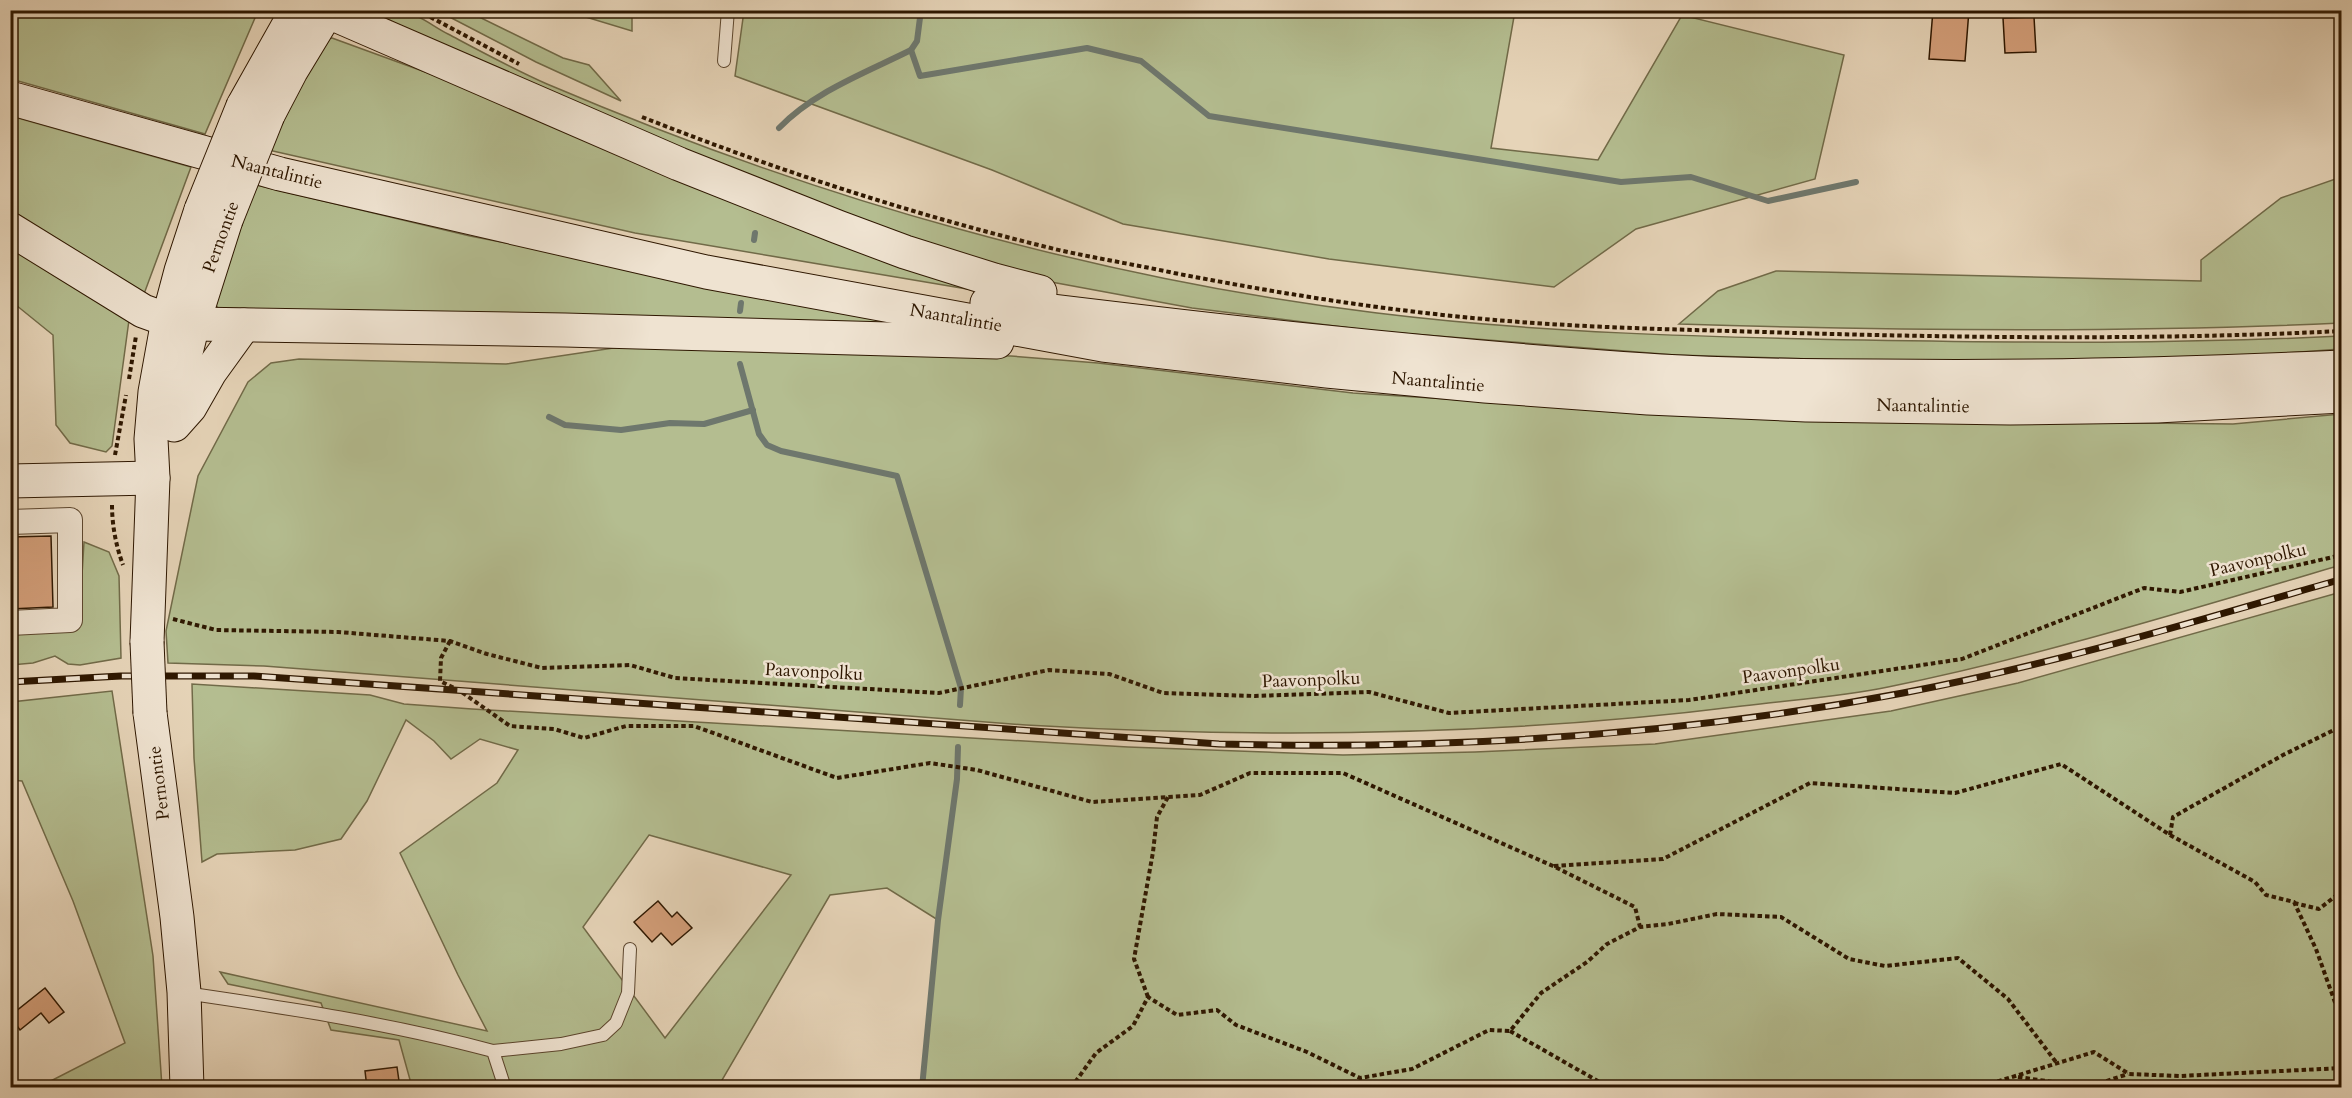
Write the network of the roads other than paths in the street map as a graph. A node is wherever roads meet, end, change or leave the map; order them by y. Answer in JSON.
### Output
{"nodes":[{"id":1,"x":728,"y":10,"type":"edge"},
{"id":2,"x":319,"y":11,"type":"edge"},
{"id":3,"x":724,"y":61,"type":"dead end"},
{"id":4,"x":10,"y":98,"type":"edge"},
{"id":5,"x":10,"y":229,"type":"edge"},
{"id":6,"x":546,"y":234,"type":"junction"},
{"id":7,"x":181,"y":322,"type":"junction"},
{"id":8,"x":244,"y":326,"type":"junction"},
{"id":9,"x":1172,"y":326,"type":"junction"},
{"id":10,"x":1103,"y":345,"type":"junction"},
{"id":11,"x":2342,"y":367,"type":"edge"},
{"id":12,"x":2342,"y":396,"type":"edge"},
{"id":13,"x":169,"y":431,"type":"junction"},
{"id":14,"x":153,"y":478,"type":"junction"},
{"id":15,"x":10,"y":481,"type":"edge"},
{"id":16,"x":10,"y":522,"type":"edge"},
{"id":17,"x":10,"y":623,"type":"edge"},
{"id":18,"x":630,"y":949,"type":"dead end"},
{"id":19,"x":184,"y":993,"type":"junction"},
{"id":20,"x":493,"y":1051,"type":"junction"},
{"id":21,"x":187,"y":1088,"type":"edge"},
{"id":22,"x":505,"y":1088,"type":"edge"}],
"edges":[{"from":1,"to":3,"type":"lane"},
{"from":2,"to":7,"type":"main road","name":"Pernontie","bridge":true},
{"from":2,"to":9,"type":"main road"},
{"from":4,"to":6,"type":"main road","name":"Naantalintie"},
{"from":5,"to":7,"type":"main road"},
{"from":6,"to":9,"type":"main road","name":"Naantalintie"},
{"from":6,"to":10,"type":"main road","name":"Naantalintie"},
{"from":7,"to":8,"type":"main road"},
{"from":7,"to":13,"type":"main road","name":"Pernontie"},
{"from":7,"to":14,"type":"main road","name":"Pernontie"},
{"from":8,"to":10,"type":"main road"},
{"from":8,"to":13,"type":"main road"},
{"from":9,"to":11,"type":"main road","name":"Naantalintie"},
{"from":10,"to":12,"type":"main road","name":"Naantalintie"},
{"from":13,"to":14,"type":"main road","name":"Pernontie"},
{"from":14,"to":15,"type":"main road"},
{"from":14,"to":19,"type":"main road","name":"Pernontie","bridge":true},
{"from":16,"to":17,"type":"street"},
{"from":18,"to":20,"type":"lane"},
{"from":19,"to":20,"type":"lane"},
{"from":19,"to":21,"type":"main road","name":"Pernontie"},
{"from":20,"to":22,"type":"lane"}]}
